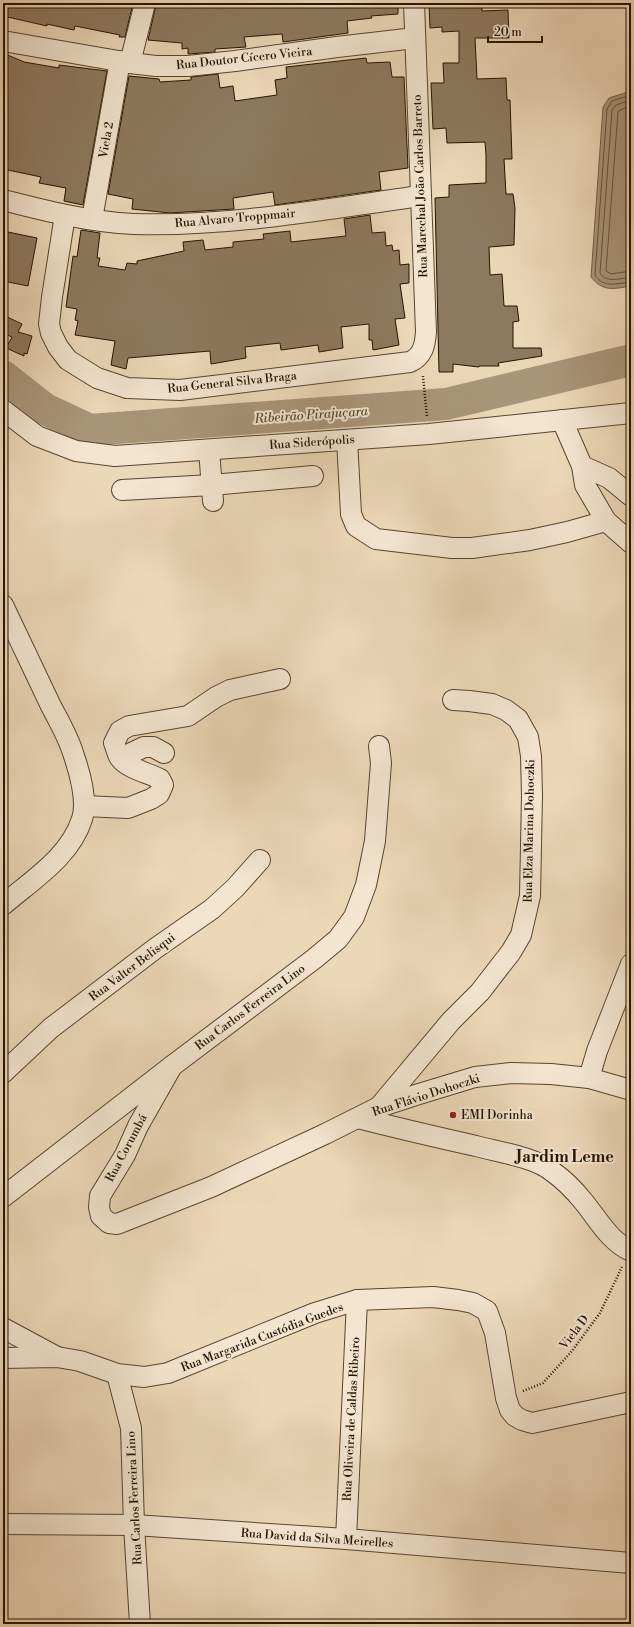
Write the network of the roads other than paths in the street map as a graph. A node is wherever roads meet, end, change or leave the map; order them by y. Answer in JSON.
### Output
{"nodes":[{"id":1,"x":145,"y":3,"type":"edge"},
{"id":2,"x":414,"y":3,"type":"edge"},
{"id":3,"x":415,"y":38,"type":"junction"},
{"id":4,"x":3,"y":41,"type":"edge"},
{"id":5,"x":125,"y":62,"type":"junction"},
{"id":6,"x":420,"y":196,"type":"junction"},
{"id":7,"x":3,"y":200,"type":"edge"},
{"id":8,"x":65,"y":215,"type":"junction"},
{"id":9,"x":92,"y":219,"type":"junction"},
{"id":10,"x":410,"y":362,"type":"joint"},
{"id":11,"x":3,"y":410,"type":"edge"},
{"id":12,"x":631,"y":413,"type":"edge"},
{"id":13,"x":562,"y":420,"type":"junction"},
{"id":14,"x":347,"y":440,"type":"junction"},
{"id":15,"x":209,"y":450,"type":"junction"},
{"id":16,"x":582,"y":466,"type":"junction"},
{"id":17,"x":313,"y":476,"type":"dead end"},
{"id":18,"x":122,"y":490,"type":"dead end"},
{"id":19,"x":213,"y":493,"type":"junction"},
{"id":20,"x":631,"y":496,"type":"edge"},
{"id":21,"x":606,"y":521,"type":"junction"},
{"id":22,"x":631,"y":543,"type":"edge"},
{"id":23,"x":3,"y":605,"type":"edge"},
{"id":24,"x":280,"y":679,"type":"dead end"},
{"id":25,"x":453,"y":700,"type":"dead end"},
{"id":26,"x":379,"y":746,"type":"dead end"},
{"id":27,"x":164,"y":753,"type":"dead end"},
{"id":28,"x":121,"y":758,"type":"junction"},
{"id":29,"x":84,"y":806,"type":"junction"},
{"id":30,"x":260,"y":860,"type":"dead end"},
{"id":31,"x":3,"y":905,"type":"edge"},
{"id":32,"x":631,"y":964,"type":"edge"},
{"id":33,"x":172,"y":1066,"type":"junction"},
{"id":34,"x":3,"y":1073,"type":"edge"},
{"id":35,"x":589,"y":1078,"type":"junction"},
{"id":36,"x":631,"y":1090,"type":"edge"},
{"id":37,"x":379,"y":1107,"type":"junction"},
{"id":38,"x":358,"y":1118,"type":"junction"},
{"id":39,"x":3,"y":1197,"type":"edge"},
{"id":40,"x":117,"y":1224,"type":"joint"},
{"id":41,"x":631,"y":1251,"type":"edge"},
{"id":42,"x":357,"y":1300,"type":"junction"},
{"id":43,"x":3,"y":1328,"type":"edge"},
{"id":44,"x":3,"y":1358,"type":"edge"},
{"id":45,"x":57,"y":1358,"type":"junction"},
{"id":46,"x":117,"y":1374,"type":"junction"},
{"id":47,"x":631,"y":1402,"type":"edge"},
{"id":48,"x":3,"y":1524,"type":"edge"},
{"id":49,"x":134,"y":1525,"type":"junction"},
{"id":50,"x":346,"y":1539,"type":"junction"},
{"id":51,"x":631,"y":1563,"type":"edge"},
{"id":52,"x":140,"y":1624,"type":"edge"}],
"edges":[{"from":1,"to":5,"type":"street","name":"Viela 2"},
{"from":2,"to":3,"type":"street","name":"Rua Marechal João Carlos Barreto"},
{"from":3,"to":5,"type":"street","name":"Rua Doutor Cícero Vieira"},
{"from":3,"to":6,"type":"street","name":"Rua Marechal João Carlos Barreto"},
{"from":4,"to":5,"type":"street","name":"Rua Doutor Cícero Vieira"},
{"from":5,"to":9,"type":"street","name":"Viela 2"},
{"from":6,"to":9,"type":"street","name":"Rua Alvaro Troppmair"},
{"from":6,"to":10,"type":"street","name":"Rua Marechal João Carlos Barreto"},
{"from":7,"to":8,"type":"street","name":"Rua Alvaro Troppmair"},
{"from":8,"to":9,"type":"street","name":"Rua Alvaro Troppmair"},
{"from":8,"to":10,"type":"street","name":"Rua General Silva Braga"},
{"from":11,"to":15,"type":"street","name":"Rua Siderópolis"},
{"from":12,"to":13,"type":"street","name":"Rua Siderópolis"},
{"from":13,"to":14,"type":"street","name":"Rua Siderópolis"},
{"from":13,"to":16,"type":"street"},
{"from":14,"to":15,"type":"street","name":"Rua Siderópolis"},
{"from":14,"to":21,"type":"street"},
{"from":15,"to":19,"type":"street"},
{"from":16,"to":20,"type":"street"},
{"from":16,"to":21,"type":"street"},
{"from":17,"to":19,"type":"street"},
{"from":18,"to":19,"type":"street"},
{"from":21,"to":22,"type":"street"},
{"from":23,"to":29,"type":"street"},
{"from":24,"to":28,"type":"street"},
{"from":25,"to":37,"type":"street","name":"Rua Elza Marina Dohoczki"},
{"from":26,"to":33,"type":"street","name":"Rua Carlos Ferreira Lino"},
{"from":27,"to":28,"type":"street"},
{"from":28,"to":29,"type":"street"},
{"from":29,"to":31,"type":"street"},
{"from":30,"to":34,"type":"street","name":"Rua Valter Belisqui"},
{"from":32,"to":35,"type":"street"},
{"from":33,"to":39,"type":"street","name":"Rua Carlos Ferreira Lino"},
{"from":33,"to":40,"type":"street","name":"Rua Corumbá"},
{"from":35,"to":36,"type":"street","name":"Rua Flávio Dohoczki"},
{"from":35,"to":37,"type":"street","name":"Rua Flávio Dohoczki"},
{"from":37,"to":38,"type":"street","name":"Rua Flávio Dohoczki"},
{"from":38,"to":40,"type":"street","name":"Rua Flávio Dohoczki"},
{"from":38,"to":41,"type":"street"},
{"from":42,"to":46,"type":"street","name":"Rua Margarida Custódia Guedes"},
{"from":42,"to":47,"type":"street","name":"Rua Margarida Custódia Guedes"},
{"from":42,"to":50,"type":"street","name":"Rua Oliveira de Caldas Ribeiro"},
{"from":43,"to":45,"type":"street"},
{"from":44,"to":45,"type":"street"},
{"from":45,"to":46,"type":"street","name":"Rua Margarida Custódia Guedes"},
{"from":46,"to":49,"type":"street","name":"Rua Carlos Ferreira Lino"},
{"from":48,"to":49,"type":"street","name":"Rua David da Silva Meirelles"},
{"from":49,"to":50,"type":"street","name":"Rua David da Silva Meirelles"},
{"from":49,"to":52,"type":"street","name":"Rua Carlos Ferreira Lino"},
{"from":50,"to":51,"type":"street","name":"Rua David da Silva Meirelles"}]}
